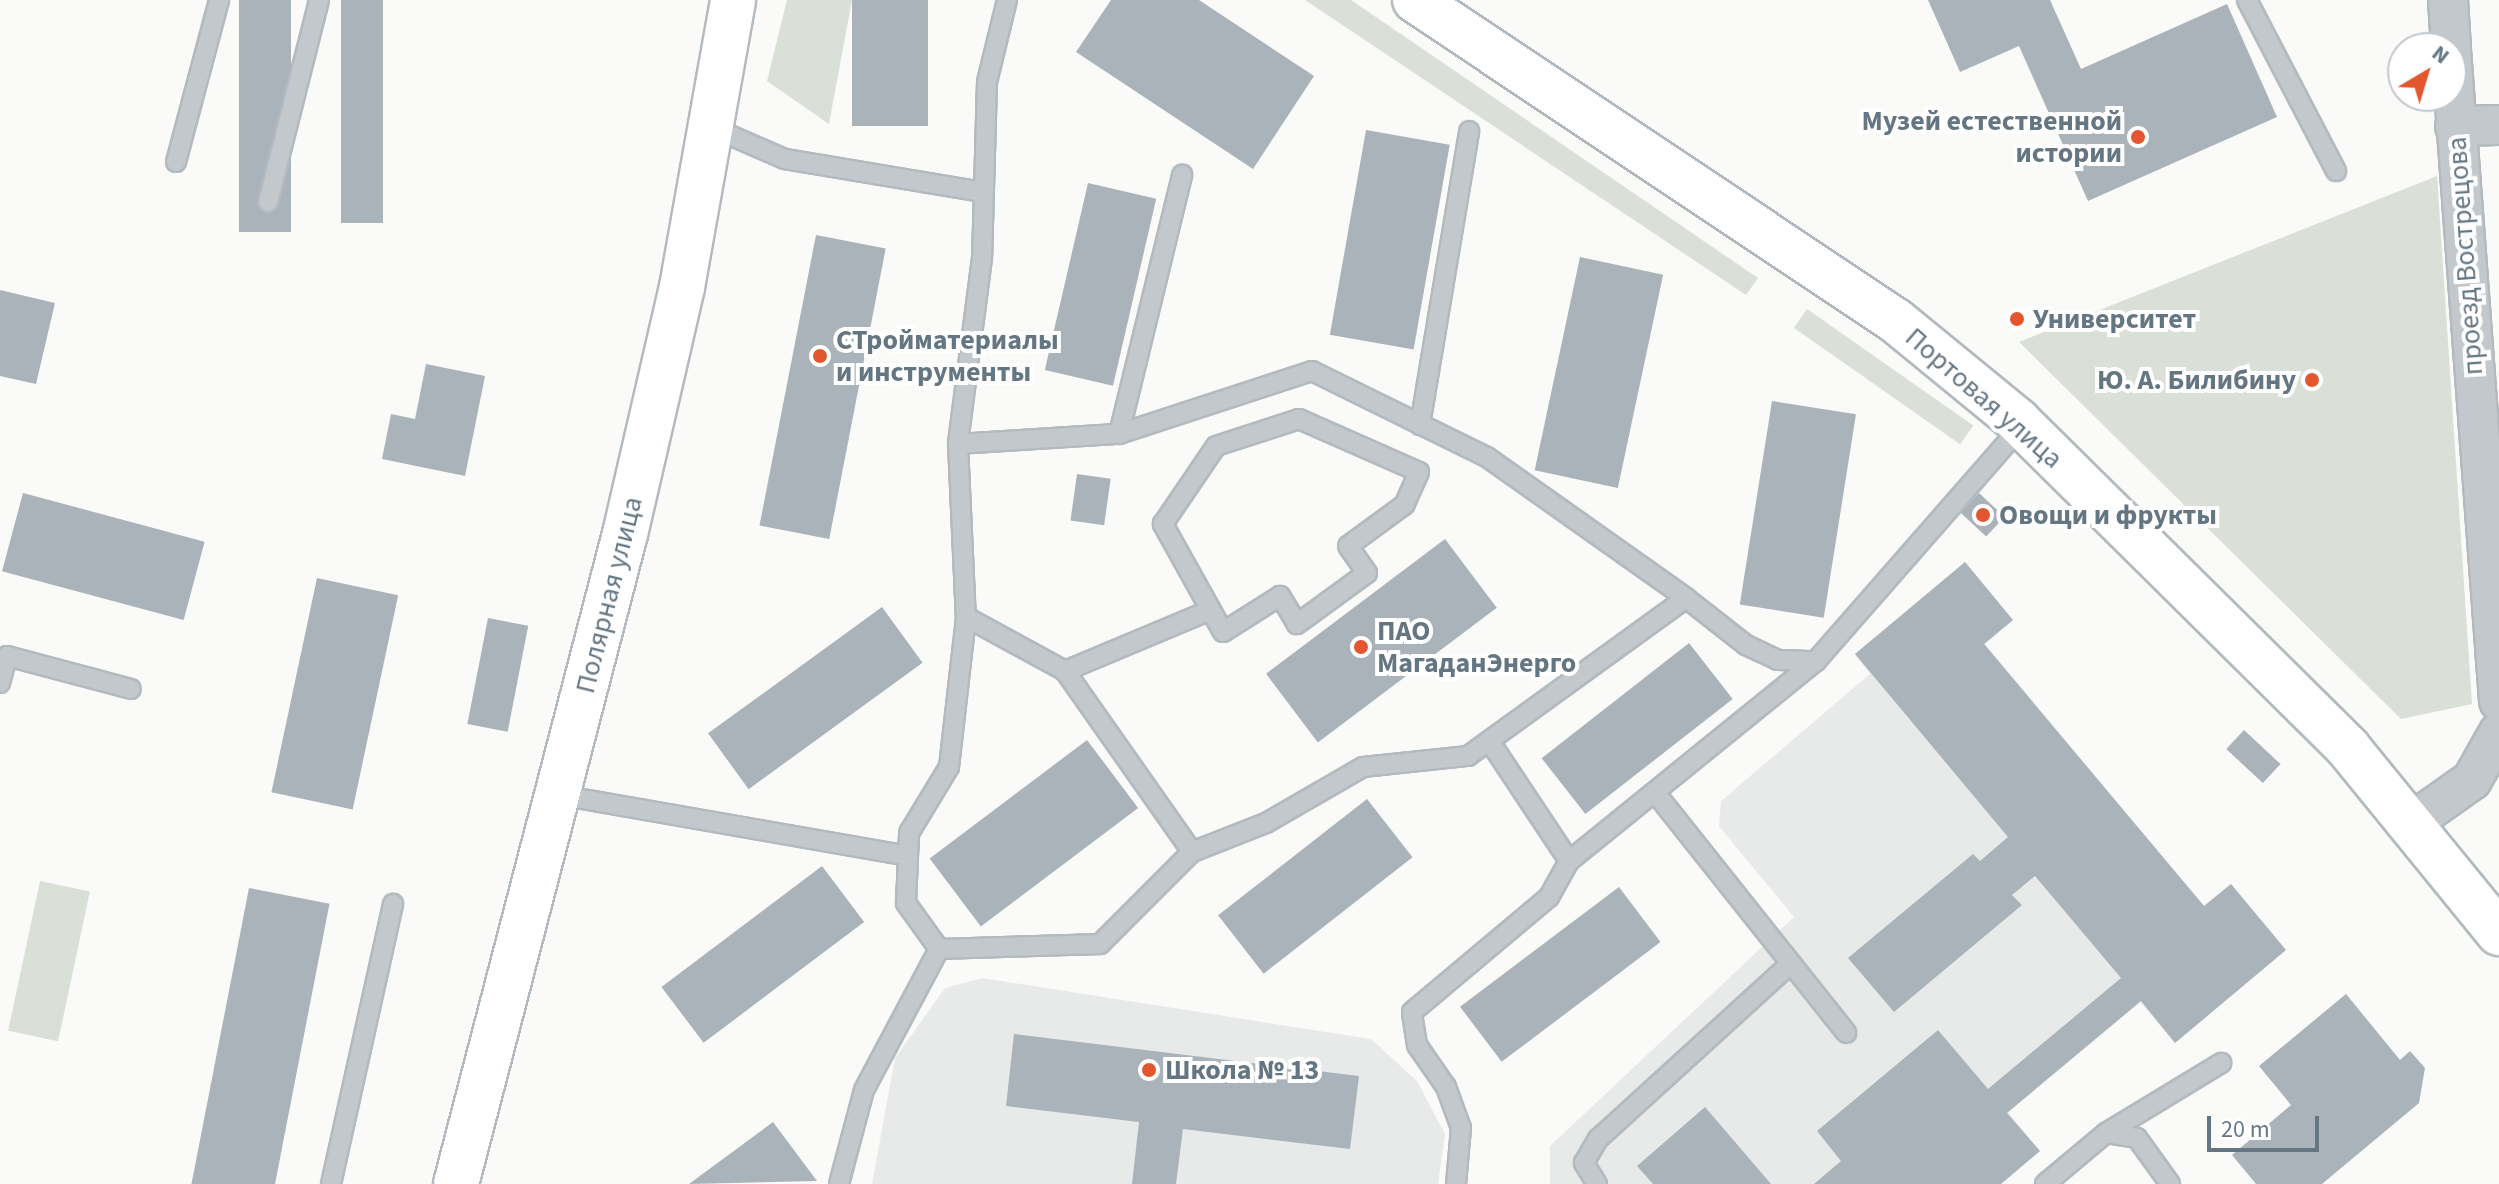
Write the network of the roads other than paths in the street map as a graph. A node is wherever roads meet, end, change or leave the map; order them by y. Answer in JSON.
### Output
{"nodes":[{"id":1,"x":219,"y":0,"type":"edge"},
{"id":2,"x":319,"y":0,"type":"edge"},
{"id":3,"x":733,"y":0,"type":"edge"},
{"id":4,"x":1007,"y":0,"type":"edge"},
{"id":5,"x":1415,"y":0,"type":"edge"},
{"id":6,"x":2247,"y":0,"type":"edge"},
{"id":7,"x":2448,"y":0,"type":"edge"},
{"id":8,"x":2450,"y":32,"type":"edge"},
{"id":9,"x":2454,"y":112,"type":"edge"},
{"id":10,"x":2499,"y":125,"type":"edge"},
{"id":11,"x":708,"y":126,"type":"junction"},
{"id":12,"x":2455,"y":126,"type":"junction"},
{"id":13,"x":1469,"y":131,"type":"dead end"},
{"id":14,"x":176,"y":162,"type":"dead end"},
{"id":15,"x":2336,"y":171,"type":"dead end"},
{"id":16,"x":1182,"y":175,"type":"dead end"},
{"id":17,"x":983,"y":192,"type":"junction"},
{"id":18,"x":268,"y":202,"type":"dead end"},
{"id":19,"x":1420,"y":425,"type":"junction"},
{"id":20,"x":2022,"y":426,"type":"junction"},
{"id":21,"x":1119,"y":434,"type":"junction"},
{"id":22,"x":958,"y":444,"type":"junction"},
{"id":23,"x":1686,"y":598,"type":"junction"},
{"id":24,"x":1211,"y":610,"type":"junction"},
{"id":25,"x":966,"y":617,"type":"junction"},
{"id":26,"x":1816,"y":661,"type":"junction"},
{"id":27,"x":1065,"y":671,"type":"junction"},
{"id":28,"x":0,"y":683,"type":"edge"},
{"id":29,"x":131,"y":689,"type":"dead end"},
{"id":30,"x":2499,"y":701,"type":"edge"},
{"id":31,"x":2499,"y":732,"type":"edge"},
{"id":32,"x":1490,"y":742,"type":"junction"},
{"id":33,"x":559,"y":795,"type":"junction"},
{"id":34,"x":1657,"y":795,"type":"junction"},
{"id":35,"x":2414,"y":821,"type":"junction"},
{"id":36,"x":1192,"y":852,"type":"junction"},
{"id":37,"x":908,"y":856,"type":"junction"},
{"id":38,"x":1569,"y":861,"type":"junction"},
{"id":39,"x":393,"y":904,"type":"dead end"},
{"id":40,"x":2499,"y":933,"type":"edge"},
{"id":41,"x":939,"y":949,"type":"junction"},
{"id":42,"x":1790,"y":964,"type":"junction"},
{"id":43,"x":1846,"y":1033,"type":"dead end"},
{"id":44,"x":2221,"y":1063,"type":"dead end"},
{"id":45,"x":2106,"y":1133,"type":"junction"},
{"id":46,"x":331,"y":1184,"type":"edge"},
{"id":47,"x":456,"y":1184,"type":"edge"},
{"id":48,"x":839,"y":1184,"type":"edge"},
{"id":49,"x":1456,"y":1184,"type":"edge"},
{"id":50,"x":1597,"y":1184,"type":"edge"},
{"id":51,"x":2045,"y":1184,"type":"edge"},
{"id":52,"x":2170,"y":1184,"type":"edge"}],
"edges":[{"from":1,"to":14,"type":"lane"},
{"from":2,"to":18,"type":"lane"},
{"from":3,"to":11,"type":"main road","name":"Полярная улица"},
{"from":4,"to":17,"type":"lane"},
{"from":5,"to":20,"type":"main road","name":"Портовая улица"},
{"from":6,"to":15,"type":"lane"},
{"from":7,"to":8,"type":"street","name":"проезд Вострецова"},
{"from":9,"to":12,"type":"street","name":"проезд Вострецова"},
{"from":10,"to":12,"type":"street"},
{"from":11,"to":17,"type":"lane"},
{"from":11,"to":33,"type":"main road","name":"Полярная улица"},
{"from":12,"to":30,"type":"street","name":"проезд Вострецова"},
{"from":13,"to":19,"type":"lane"},
{"from":16,"to":21,"type":"lane"},
{"from":17,"to":22,"type":"lane"},
{"from":19,"to":21,"type":"lane"},
{"from":19,"to":23,"type":"lane"},
{"from":20,"to":26,"type":"lane"},
{"from":20,"to":35,"type":"main road","name":"Портовая улица"},
{"from":21,"to":22,"type":"lane"},
{"from":22,"to":25,"type":"lane"},
{"from":23,"to":26,"type":"lane"},
{"from":23,"to":32,"type":"lane"},
{"from":24,"to":24,"type":"lane"},
{"from":24,"to":27,"type":"lane"},
{"from":25,"to":27,"type":"lane"},
{"from":25,"to":37,"type":"lane"},
{"from":26,"to":34,"type":"lane"},
{"from":27,"to":36,"type":"lane"},
{"from":28,"to":29,"type":"lane"},
{"from":31,"to":35,"type":"street"},
{"from":32,"to":36,"type":"lane"},
{"from":32,"to":38,"type":"lane"},
{"from":33,"to":37,"type":"lane"},
{"from":33,"to":47,"type":"main road","name":"Полярная улица"},
{"from":34,"to":38,"type":"lane"},
{"from":34,"to":42,"type":"lane"},
{"from":35,"to":40,"type":"main road","name":"Портовая улица"},
{"from":36,"to":41,"type":"lane"},
{"from":37,"to":41,"type":"lane"},
{"from":38,"to":49,"type":"lane"},
{"from":39,"to":46,"type":"lane"},
{"from":41,"to":48,"type":"lane"},
{"from":42,"to":43,"type":"lane"},
{"from":42,"to":50,"type":"lane"},
{"from":44,"to":45,"type":"lane"},
{"from":45,"to":51,"type":"lane"},
{"from":45,"to":52,"type":"lane"}]}
